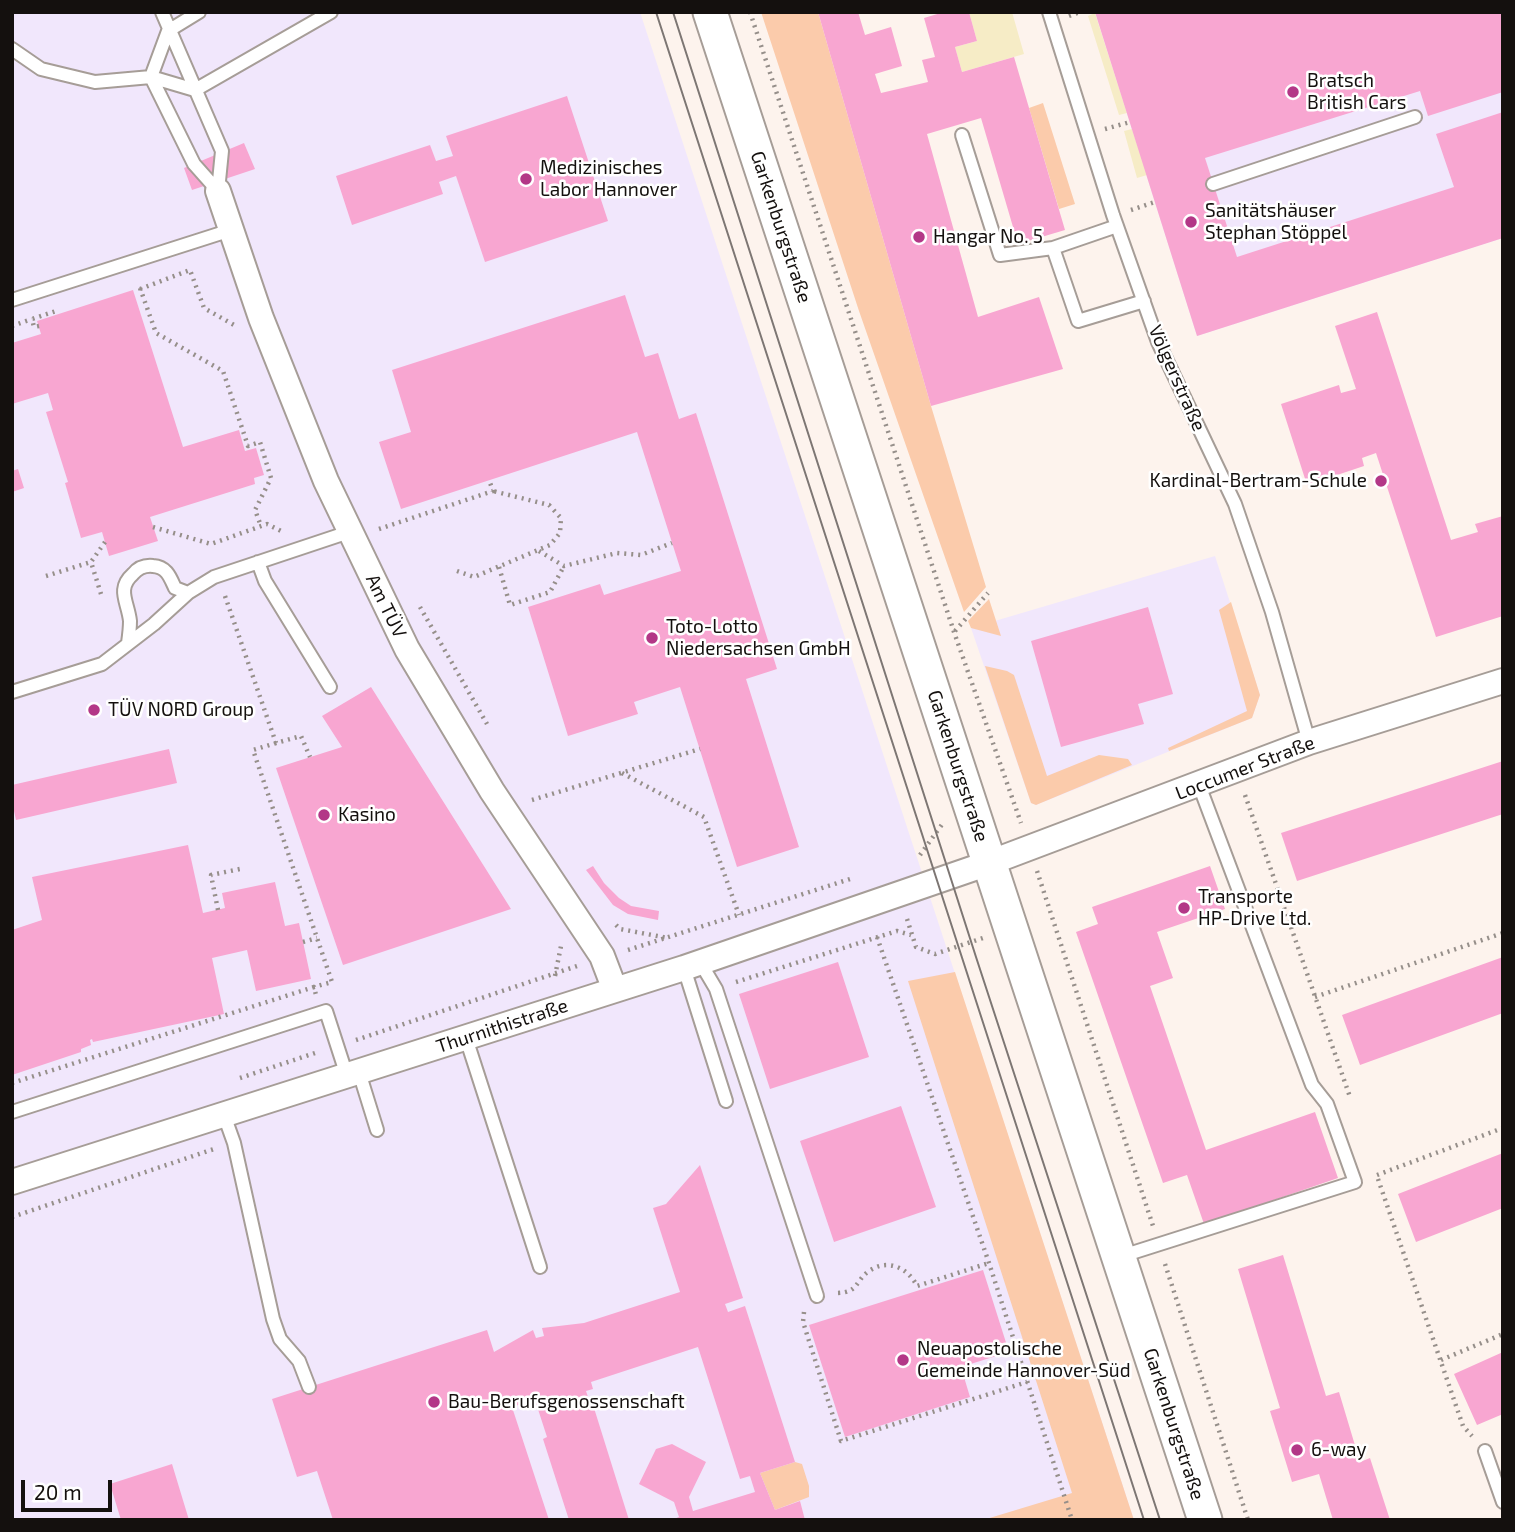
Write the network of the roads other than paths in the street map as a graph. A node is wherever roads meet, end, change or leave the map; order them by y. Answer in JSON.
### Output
{"nodes":[{"id":1,"x":162,"y":12,"type":"edge"},
{"id":2,"x":199,"y":12,"type":"edge"},
{"id":3,"x":331,"y":12,"type":"edge"},
{"id":4,"x":710,"y":12,"type":"edge"},
{"id":5,"x":1049,"y":12,"type":"edge"},
{"id":6,"x":168,"y":31,"type":"junction"},
{"id":7,"x":12,"y":49,"type":"edge"},
{"id":8,"x":151,"y":77,"type":"junction"},
{"id":9,"x":195,"y":90,"type":"junction"},
{"id":10,"x":1415,"y":117,"type":"dead end"},
{"id":11,"x":962,"y":135,"type":"dead end"},
{"id":12,"x":1213,"y":184,"type":"dead end"},
{"id":13,"x":218,"y":191,"type":"junction"},
{"id":14,"x":1117,"y":226,"type":"junction"},
{"id":15,"x":231,"y":230,"type":"junction"},
{"id":16,"x":1053,"y":248,"type":"junction"},
{"id":17,"x":12,"y":300,"type":"edge"},
{"id":18,"x":1144,"y":300,"type":"junction"},
{"id":19,"x":349,"y":532,"type":"junction"},
{"id":20,"x":258,"y":562,"type":"junction"},
{"id":21,"x":188,"y":593,"type":"junction"},
{"id":22,"x":128,"y":643,"type":"junction"},
{"id":23,"x":1503,"y":681,"type":"edge"},
{"id":24,"x":330,"y":687,"type":"dead end"},
{"id":25,"x":12,"y":692,"type":"edge"},
{"id":26,"x":1309,"y":742,"type":"junction"},
{"id":27,"x":1199,"y":785,"type":"junction"},
{"id":28,"x":989,"y":863,"type":"junction"},
{"id":29,"x":692,"y":965,"type":"junction"},
{"id":30,"x":615,"y":990,"type":"junction"},
{"id":31,"x":466,"y":1038,"type":"junction"},
{"id":32,"x":353,"y":1074,"type":"junction"},
{"id":33,"x":726,"y":1101,"type":"dead end"},
{"id":34,"x":12,"y":1112,"type":"edge"},
{"id":35,"x":224,"y":1115,"type":"junction"},
{"id":36,"x":377,"y":1130,"type":"dead end"},
{"id":37,"x":12,"y":1182,"type":"edge"},
{"id":38,"x":1119,"y":1257,"type":"junction"},
{"id":39,"x":540,"y":1268,"type":"dead end"},
{"id":40,"x":817,"y":1296,"type":"road end"},
{"id":41,"x":309,"y":1387,"type":"dead end"},
{"id":42,"x":1485,"y":1451,"type":"dead end"},
{"id":43,"x":1503,"y":1502,"type":"edge"},
{"id":44,"x":1205,"y":1520,"type":"edge"}],
"edges":[{"from":1,"to":6,"type":"lane"},
{"from":2,"to":6,"type":"lane"},
{"from":3,"to":9,"type":"lane"},
{"from":4,"to":28,"type":"main road","name":"Garkenburgstraße"},
{"from":5,"to":14,"type":"lane","name":"Völgerstraße"},
{"from":6,"to":8,"type":"lane"},
{"from":6,"to":9,"type":"lane"},
{"from":7,"to":8,"type":"lane"},
{"from":8,"to":9,"type":"lane"},
{"from":8,"to":13,"type":"lane"},
{"from":9,"to":13,"type":"lane"},
{"from":10,"to":12,"type":"lane"},
{"from":11,"to":16,"type":"lane"},
{"from":13,"to":15,"type":"street","name":"Am TÜV"},
{"from":14,"to":16,"type":"lane"},
{"from":14,"to":18,"type":"lane","name":"Völgerstraße"},
{"from":15,"to":17,"type":"lane"},
{"from":15,"to":19,"type":"street","name":"Am TÜV"},
{"from":16,"to":18,"type":"lane"},
{"from":18,"to":26,"type":"lane","name":"Völgerstraße"},
{"from":19,"to":20,"type":"lane"},
{"from":19,"to":30,"type":"street","name":"Am TÜV"},
{"from":20,"to":21,"type":"lane"},
{"from":20,"to":24,"type":"lane"},
{"from":21,"to":22,"type":"lane"},
{"from":21,"to":22,"type":"lane"},
{"from":22,"to":25,"type":"lane"},
{"from":23,"to":26,"type":"street","name":"Loccumer Straße"},
{"from":26,"to":27,"type":"street","name":"Loccumer Straße"},
{"from":27,"to":28,"type":"street","name":"Loccumer Straße"},
{"from":27,"to":38,"type":"lane"},
{"from":28,"to":29,"type":"street","name":"Thurnithistraße"},
{"from":28,"to":38,"type":"main road","name":"Garkenburgstraße"},
{"from":29,"to":30,"type":"street","name":"Thurnithistraße"},
{"from":29,"to":33,"type":"lane"},
{"from":29,"to":40,"type":"lane"},
{"from":30,"to":31,"type":"street","name":"Thurnithistraße"},
{"from":31,"to":32,"type":"street","name":"Thurnithistraße"},
{"from":31,"to":39,"type":"lane"},
{"from":32,"to":34,"type":"lane"},
{"from":32,"to":35,"type":"street","name":"Thurnithistraße"},
{"from":32,"to":36,"type":"lane"},
{"from":35,"to":37,"type":"street","name":"Thurnithistraße"},
{"from":35,"to":41,"type":"lane"},
{"from":38,"to":44,"type":"main road","name":"Garkenburgstraße"},
{"from":42,"to":43,"type":"lane"}]}
